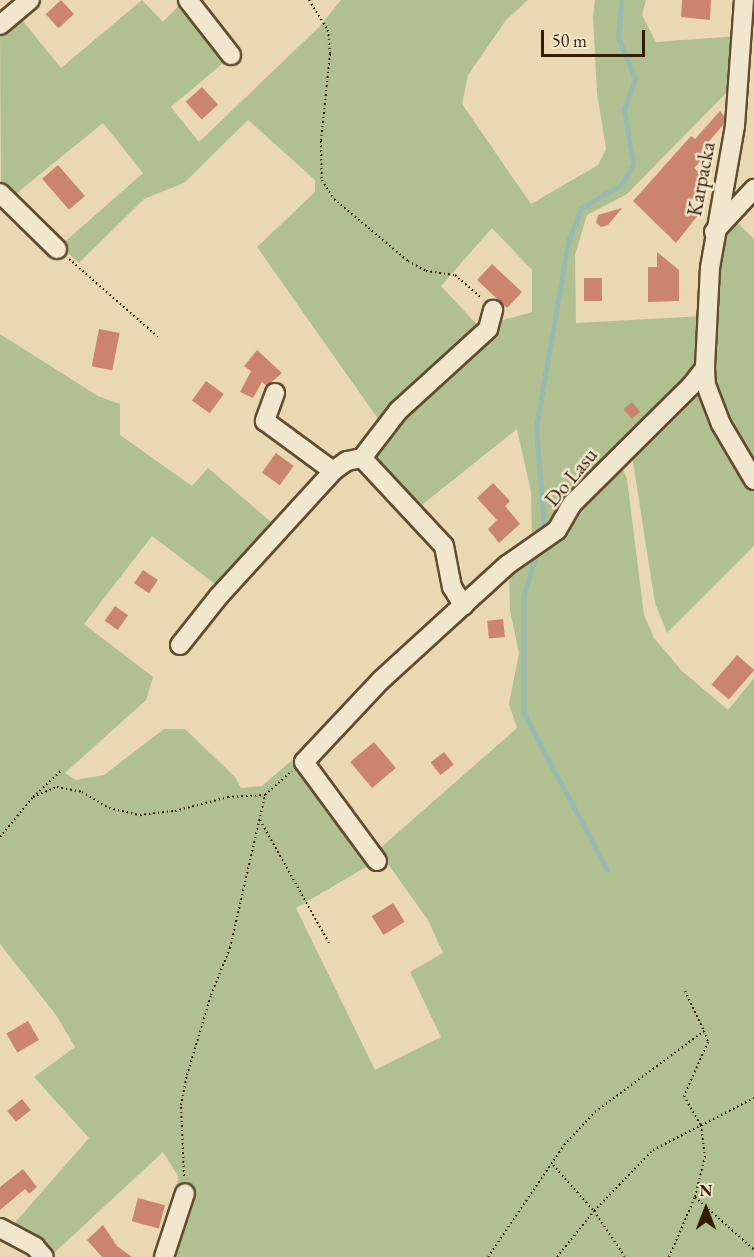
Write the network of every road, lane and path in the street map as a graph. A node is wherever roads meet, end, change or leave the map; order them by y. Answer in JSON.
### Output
{"nodes":[{"id":1,"x":30,"y":0,"type":"edge"},
{"id":2,"x":188,"y":0,"type":"edge"},
{"id":3,"x":309,"y":0,"type":"edge"},
{"id":4,"x":744,"y":0,"type":"edge"},
{"id":5,"x":0,"y":25,"type":"edge"},
{"id":6,"x":231,"y":55,"type":"dead end"},
{"id":7,"x":754,"y":189,"type":"edge"},
{"id":8,"x":0,"y":193,"type":"edge"},
{"id":9,"x":714,"y":232,"type":"junction"},
{"id":10,"x":57,"y":249,"type":"joint"},
{"id":11,"x":493,"y":310,"type":"joint"},
{"id":12,"x":158,"y":337,"type":"dead end"},
{"id":13,"x":705,"y":368,"type":"junction"},
{"id":14,"x":275,"y":393,"type":"dead end"},
{"id":15,"x":362,"y":458,"type":"junction"},
{"id":16,"x":333,"y":471,"type":"junction"},
{"id":17,"x":754,"y":480,"type":"edge"},
{"id":18,"x":464,"y":606,"type":"junction"},
{"id":19,"x":180,"y":645,"type":"dead end"},
{"id":20,"x":304,"y":762,"type":"junction"},
{"id":21,"x":61,"y":771,"type":"dead end"},
{"id":22,"x":265,"y":795,"type":"junction"},
{"id":23,"x":33,"y":796,"type":"junction"},
{"id":24,"x":260,"y":819,"type":"junction"},
{"id":25,"x":0,"y":837,"type":"edge"},
{"id":26,"x":377,"y":861,"type":"dead end"},
{"id":27,"x":329,"y":943,"type":"dead end"},
{"id":28,"x":685,"y":991,"type":"dead end"},
{"id":29,"x":704,"y":1031,"type":"junction"},
{"id":30,"x":754,"y":1098,"type":"edge"},
{"id":31,"x":701,"y":1125,"type":"junction"},
{"id":32,"x":553,"y":1165,"type":"junction"},
{"id":33,"x":184,"y":1193,"type":"joint"},
{"id":34,"x":695,"y":1197,"type":"junction"},
{"id":35,"x":594,"y":1211,"type":"junction"},
{"id":36,"x":0,"y":1228,"type":"edge"},
{"id":37,"x":754,"y":1250,"type":"edge"},
{"id":38,"x":44,"y":1257,"type":"edge"},
{"id":39,"x":164,"y":1257,"type":"edge"},
{"id":40,"x":488,"y":1257,"type":"edge"},
{"id":41,"x":557,"y":1257,"type":"edge"},
{"id":42,"x":625,"y":1257,"type":"edge"},
{"id":43,"x":669,"y":1257,"type":"edge"}],
"edges":[{"from":1,"to":5,"type":"street"},
{"from":2,"to":6,"type":"street"},
{"from":3,"to":11,"type":"path"},
{"from":4,"to":9,"type":"street","name":"Karpacka"},
{"from":7,"to":9,"type":"street"},
{"from":8,"to":10,"type":"street"},
{"from":9,"to":13,"type":"street","name":"Karpacka"},
{"from":10,"to":12,"type":"path"},
{"from":11,"to":15,"type":"street"},
{"from":13,"to":17,"type":"street","name":"Karpacka"},
{"from":13,"to":18,"type":"street","name":"Do Lasu"},
{"from":14,"to":16,"type":"street"},
{"from":15,"to":16,"type":"street"},
{"from":15,"to":18,"type":"street"},
{"from":16,"to":19,"type":"street"},
{"from":18,"to":20,"type":"street","name":"Do Lasu"},
{"from":20,"to":22,"type":"path"},
{"from":20,"to":26,"type":"street"},
{"from":21,"to":23,"type":"path"},
{"from":22,"to":23,"type":"path"},
{"from":22,"to":24,"type":"path"},
{"from":23,"to":25,"type":"path"},
{"from":24,"to":27,"type":"path"},
{"from":24,"to":33,"type":"path"},
{"from":28,"to":29,"type":"path"},
{"from":29,"to":31,"type":"path"},
{"from":29,"to":32,"type":"path"},
{"from":30,"to":31,"type":"path"},
{"from":31,"to":34,"type":"path"},
{"from":31,"to":35,"type":"path"},
{"from":32,"to":35,"type":"path"},
{"from":32,"to":40,"type":"path"},
{"from":33,"to":39,"type":"street"},
{"from":34,"to":37,"type":"path"},
{"from":34,"to":43,"type":"path"},
{"from":35,"to":41,"type":"path"},
{"from":35,"to":42,"type":"path"},
{"from":36,"to":38,"type":"street"}]}
